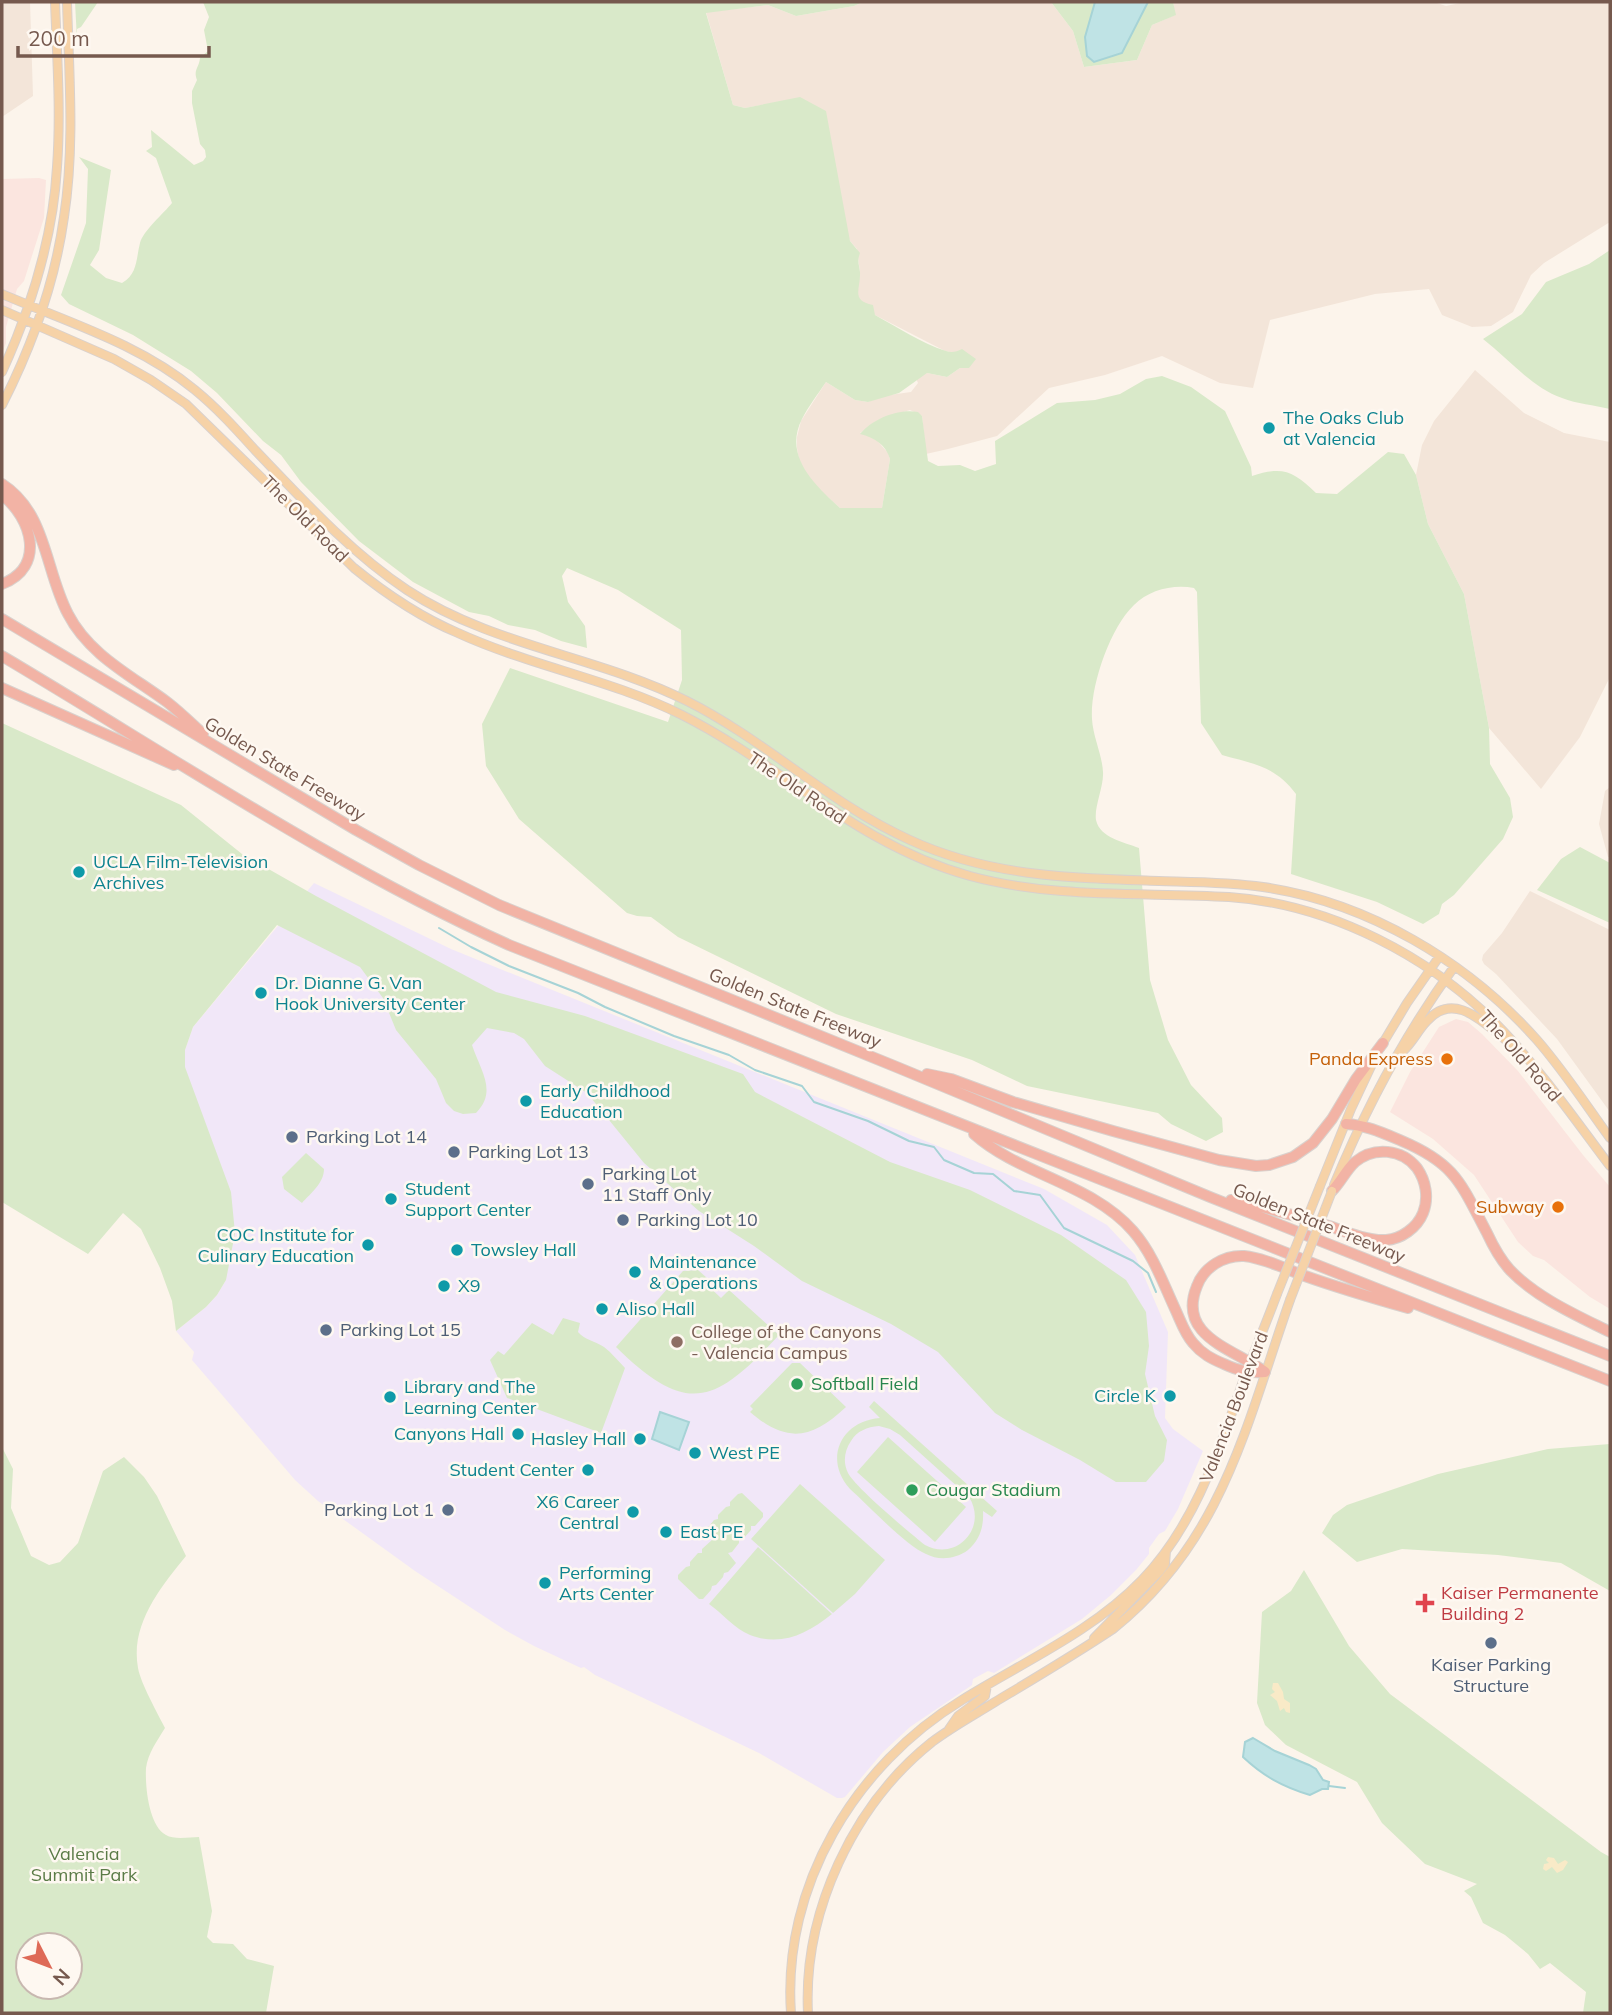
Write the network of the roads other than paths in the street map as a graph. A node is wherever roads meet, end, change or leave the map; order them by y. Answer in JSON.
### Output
{"nodes":[{"id":1,"x":55,"y":2,"type":"edge"},
{"id":2,"x":67,"y":2,"type":"edge"},
{"id":3,"x":2,"y":294,"type":"edge"},
{"id":4,"x":29,"y":306,"type":"junction"},
{"id":5,"x":2,"y":310,"type":"edge"},
{"id":6,"x":42,"y":311,"type":"junction"},
{"id":7,"x":24,"y":319,"type":"junction"},
{"id":8,"x":37,"y":325,"type":"junction"},
{"id":9,"x":2,"y":372,"type":"edge"},
{"id":10,"x":2,"y":405,"type":"edge"},
{"id":11,"x":2,"y":484,"type":"edge"},
{"id":12,"x":2,"y":495,"type":"edge"},
{"id":13,"x":2,"y":584,"type":"edge"},
{"id":14,"x":2,"y":619,"type":"edge"},
{"id":15,"x":2,"y":656,"type":"edge"},
{"id":16,"x":2,"y":661,"type":"edge"},
{"id":17,"x":30,"y":672,"type":"junction"},
{"id":18,"x":2,"y":688,"type":"edge"},
{"id":19,"x":222,"y":750,"type":"junction"},
{"id":20,"x":206,"y":778,"type":"junction"},
{"id":21,"x":1219,"y":883,"type":"junction"},
{"id":22,"x":1219,"y":897,"type":"junction"},
{"id":23,"x":1440,"y":957,"type":"junction"},
{"id":24,"x":1454,"y":967,"type":"junction"},
{"id":25,"x":1429,"y":970,"type":"junction"},
{"id":26,"x":1444,"y":981,"type":"junction"},
{"id":27,"x":1383,"y":1042,"type":"junction"},
{"id":28,"x":1517,"y":1049,"type":"junction"},
{"id":29,"x":1399,"y":1055,"type":"junction"},
{"id":30,"x":899,"y":1068,"type":"junction"},
{"id":31,"x":1346,"y":1124,"type":"junction"},
{"id":32,"x":1362,"y":1125,"type":"junction"},
{"id":33,"x":969,"y":1129,"type":"junction"},
{"id":34,"x":1610,"y":1138,"type":"edge"},
{"id":35,"x":1610,"y":1167,"type":"edge"},
{"id":36,"x":1332,"y":1191,"type":"junction"},
{"id":37,"x":1210,"y":1197,"type":"junction"},
{"id":38,"x":1458,"y":1322,"type":"junction"},
{"id":39,"x":1610,"y":1332,"type":"edge"},
{"id":40,"x":1610,"y":1356,"type":"edge"},
{"id":41,"x":1251,"y":1361,"type":"junction"},
{"id":42,"x":1265,"y":1372,"type":"junction"},
{"id":43,"x":1246,"y":1373,"type":"junction"},
{"id":44,"x":1610,"y":1381,"type":"edge"},
{"id":45,"x":1166,"y":1551,"type":"junction"},
{"id":46,"x":1084,"y":1648,"type":"junction"},
{"id":47,"x":987,"y":1685,"type":"junction"},
{"id":48,"x":947,"y":1731,"type":"junction"},
{"id":49,"x":790,"y":2013,"type":"edge"},
{"id":50,"x":808,"y":2013,"type":"edge"}],
"edges":[{"from":1,"to":4,"type":"main road"},
{"from":2,"to":6,"type":"main road"},
{"from":3,"to":4,"type":"main road","name":"The Old Road"},
{"from":4,"to":6,"type":"main road","name":"The Old Road"},
{"from":4,"to":7,"type":"main road"},
{"from":5,"to":7,"type":"main road","name":"The Old Road"},
{"from":6,"to":8,"type":"main road"},
{"from":6,"to":21,"type":"main road","name":"The Old Road"},
{"from":7,"to":8,"type":"main road","name":"The Old Road"},
{"from":7,"to":9,"type":"main road"},
{"from":8,"to":10,"type":"main road"},
{"from":8,"to":22,"type":"main road","name":"The Old Road"},
{"from":11,"to":19,"type":"highway"},
{"from":12,"to":13,"type":"highway"},
{"from":14,"to":19,"type":"highway","name":"Golden State Freeway"},
{"from":15,"to":17,"type":"highway"},
{"from":16,"to":17,"type":"highway"},
{"from":17,"to":20,"type":"highway"},
{"from":18,"to":20,"type":"highway"},
{"from":19,"to":30,"type":"highway","name":"Golden State Freeway"},
{"from":20,"to":33,"type":"highway"},
{"from":21,"to":22,"type":"main road"},
{"from":21,"to":23,"type":"main road","name":"The Old Road"},
{"from":22,"to":25,"type":"main road","name":"The Old Road"},
{"from":23,"to":24,"type":"main road","name":"The Old Road"},
{"from":23,"to":25,"type":"main road","name":"Valencia Boulevard"},
{"from":24,"to":26,"type":"main road","name":"Valencia Boulevard"},
{"from":24,"to":34,"type":"main road","name":"The Old Road"},
{"from":25,"to":26,"type":"main road","name":"The Old Road"},
{"from":25,"to":27,"type":"main road","name":"Valencia Boulevard"},
{"from":26,"to":28,"type":"main road","name":"The Old Road"},
{"from":26,"to":29,"type":"main road","name":"Valencia Boulevard"},
{"from":27,"to":30,"type":"highway"},
{"from":27,"to":31,"type":"main road","name":"Valencia Boulevard"},
{"from":28,"to":29,"type":"main road"},
{"from":28,"to":35,"type":"main road","name":"The Old Road"},
{"from":29,"to":32,"type":"main road","name":"Valencia Boulevard"},
{"from":30,"to":37,"type":"highway","name":"Golden State Freeway"},
{"from":31,"to":32,"type":"highway"},
{"from":31,"to":41,"type":"main road","name":"Valencia Boulevard","bridge":true},
{"from":32,"to":36,"type":"main road","name":"Valencia Boulevard"},
{"from":32,"to":39,"type":"highway"},
{"from":33,"to":38,"type":"highway"},
{"from":33,"to":43,"type":"highway"},
{"from":36,"to":37,"type":"highway"},
{"from":36,"to":42,"type":"main road","name":"Valencia Boulevard","bridge":true},
{"from":37,"to":40,"type":"highway","name":"Golden State Freeway"},
{"from":38,"to":41,"type":"highway"},
{"from":38,"to":44,"type":"highway"},
{"from":41,"to":42,"type":"highway"},
{"from":41,"to":43,"type":"main road","name":"Valencia Boulevard"},
{"from":42,"to":43,"type":"highway"},
{"from":42,"to":46,"type":"main road","name":"Valencia Boulevard"},
{"from":43,"to":45,"type":"main road","name":"Valencia Boulevard"},
{"from":45,"to":46,"type":"main road"},
{"from":45,"to":47,"type":"main road","name":"Valencia Boulevard"},
{"from":46,"to":48,"type":"main road","name":"Valencia Boulevard"},
{"from":47,"to":48,"type":"main road"},
{"from":47,"to":49,"type":"main road","name":"Valencia Boulevard"},
{"from":48,"to":50,"type":"main road","name":"Valencia Boulevard"}]}
